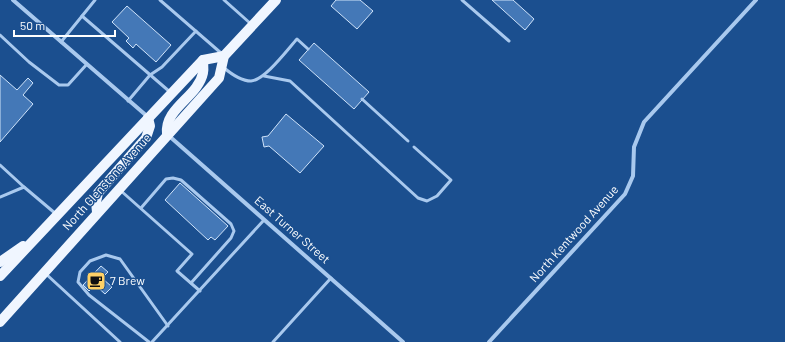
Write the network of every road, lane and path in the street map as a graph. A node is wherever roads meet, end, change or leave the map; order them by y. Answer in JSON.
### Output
{"nodes":[{"id":1,"x":13,"y":0,"type":"edge"},
{"id":2,"x":95,"y":0,"type":"edge"},
{"id":3,"x":160,"y":0,"type":"edge"},
{"id":4,"x":226,"y":0,"type":"edge"},
{"id":5,"x":276,"y":0,"type":"edge"},
{"id":6,"x":462,"y":0,"type":"edge"},
{"id":7,"x":756,"y":0,"type":"edge"},
{"id":8,"x":82,"y":16,"type":"junction"},
{"id":9,"x":252,"y":26,"type":"junction"},
{"id":10,"x":196,"y":31,"type":"junction"},
{"id":11,"x":0,"y":36,"type":"edge"},
{"id":12,"x":509,"y":41,"type":"dead end"},
{"id":13,"x":61,"y":42,"type":"junction"},
{"id":14,"x":308,"y":49,"type":"dead end"},
{"id":15,"x":224,"y":56,"type":"junction"},
{"id":16,"x":203,"y":60,"type":"junction"},
{"id":17,"x":87,"y":64,"type":"junction"},
{"id":18,"x":222,"y":67,"type":"junction"},
{"id":19,"x":150,"y":74,"type":"junction"},
{"id":20,"x":264,"y":76,"type":"junction"},
{"id":21,"x":171,"y":93,"type":"junction"},
{"id":22,"x":362,"y":99,"type":"dead end"},
{"id":23,"x":128,"y":101,"type":"junction"},
{"id":24,"x":148,"y":118,"type":"junction"},
{"id":25,"x":167,"y":134,"type":"junction"},
{"id":26,"x":408,"y":141,"type":"dead end"},
{"id":27,"x":414,"y":147,"type":"dead end"},
{"id":28,"x":0,"y":165,"type":"edge"},
{"id":29,"x":24,"y":187,"type":"junction"},
{"id":30,"x":118,"y":189,"type":"junction"},
{"id":31,"x":0,"y":197,"type":"edge"},
{"id":32,"x":141,"y":208,"type":"junction"},
{"id":33,"x":97,"y":212,"type":"junction"},
{"id":34,"x":57,"y":215,"type":"junction"},
{"id":35,"x":264,"y":220,"type":"junction"},
{"id":36,"x":38,"y":236,"type":"junction"},
{"id":37,"x":0,"y":262,"type":"edge"},
{"id":38,"x":45,"y":273,"type":"junction"},
{"id":39,"x":0,"y":276,"type":"edge"},
{"id":40,"x":331,"y":278,"type":"junction"},
{"id":41,"x":191,"y":283,"type":"junction"},
{"id":42,"x":200,"y":291,"type":"junction"},
{"id":43,"x":0,"y":322,"type":"edge"},
{"id":44,"x":168,"y":326,"type":"junction"},
{"id":45,"x":120,"y":342,"type":"edge"},
{"id":46,"x":150,"y":342,"type":"edge"},
{"id":47,"x":273,"y":342,"type":"edge"},
{"id":48,"x":404,"y":342,"type":"edge"},
{"id":49,"x":489,"y":342,"type":"edge"}],
"edges":[{"from":1,"to":13,"type":"street"},
{"from":2,"to":8,"type":"lane"},
{"from":3,"to":10,"type":"lane"},
{"from":4,"to":9,"type":"lane"},
{"from":5,"to":9,"type":"main road"},
{"from":6,"to":12,"type":"lane"},
{"from":7,"to":49,"type":"street","name":"North Kentwood Avenue"},
{"from":8,"to":13,"type":"lane"},
{"from":8,"to":19,"type":"lane"},
{"from":9,"to":15,"type":"main road"},
{"from":10,"to":15,"type":"lane"},
{"from":10,"to":19,"type":"lane"},
{"from":11,"to":17,"type":"lane"},
{"from":13,"to":17,"type":"street"},
{"from":14,"to":20,"type":"lane"},
{"from":15,"to":16,"type":"main road"},
{"from":15,"to":18,"type":"main road","name":"North Glenstone Avenue"},
{"from":16,"to":21,"type":"main road","name":"North Glenstone Avenue"},
{"from":16,"to":25,"type":"main road"},
{"from":17,"to":23,"type":"street"},
{"from":18,"to":20,"type":"lane"},
{"from":18,"to":25,"type":"main road","name":"North Glenstone Avenue"},
{"from":19,"to":21,"type":"lane"},
{"from":19,"to":23,"type":"lane"},
{"from":20,"to":27,"type":"lane"},
{"from":21,"to":24,"type":"main road","name":"North Glenstone Avenue"},
{"from":22,"to":26,"type":"lane"},
{"from":23,"to":24,"type":"street"},
{"from":24,"to":33,"type":"main road"},
{"from":24,"to":34,"type":"main road","name":"North Glenstone Avenue"},
{"from":25,"to":30,"type":"main road","name":"North Glenstone Avenue"},
{"from":25,"to":35,"type":"street","name":"East Turner Street"},
{"from":28,"to":29,"type":"lane"},
{"from":29,"to":31,"type":"lane"},
{"from":29,"to":34,"type":"lane"},
{"from":30,"to":32,"type":"lane"},
{"from":30,"to":33,"type":"main road","name":"North Glenstone Avenue"},
{"from":32,"to":41,"type":"lane"},
{"from":32,"to":41,"type":"lane"},
{"from":33,"to":38,"type":"main road","name":"North Glenstone Avenue"},
{"from":34,"to":36,"type":"main road","name":"North Glenstone Avenue"},
{"from":35,"to":40,"type":"street","name":"East Turner Street"},
{"from":35,"to":42,"type":"lane"},
{"from":36,"to":37,"type":"main road"},
{"from":36,"to":39,"type":"main road","name":"North Glenstone Avenue"},
{"from":38,"to":43,"type":"main road","name":"North Glenstone Avenue"},
{"from":38,"to":45,"type":"lane"},
{"from":40,"to":47,"type":"lane"},
{"from":40,"to":48,"type":"street","name":"East Turner Street"},
{"from":41,"to":42,"type":"lane"},
{"from":42,"to":44,"type":"lane"},
{"from":44,"to":46,"type":"lane"},
{"from":44,"to":46,"type":"lane"}]}
